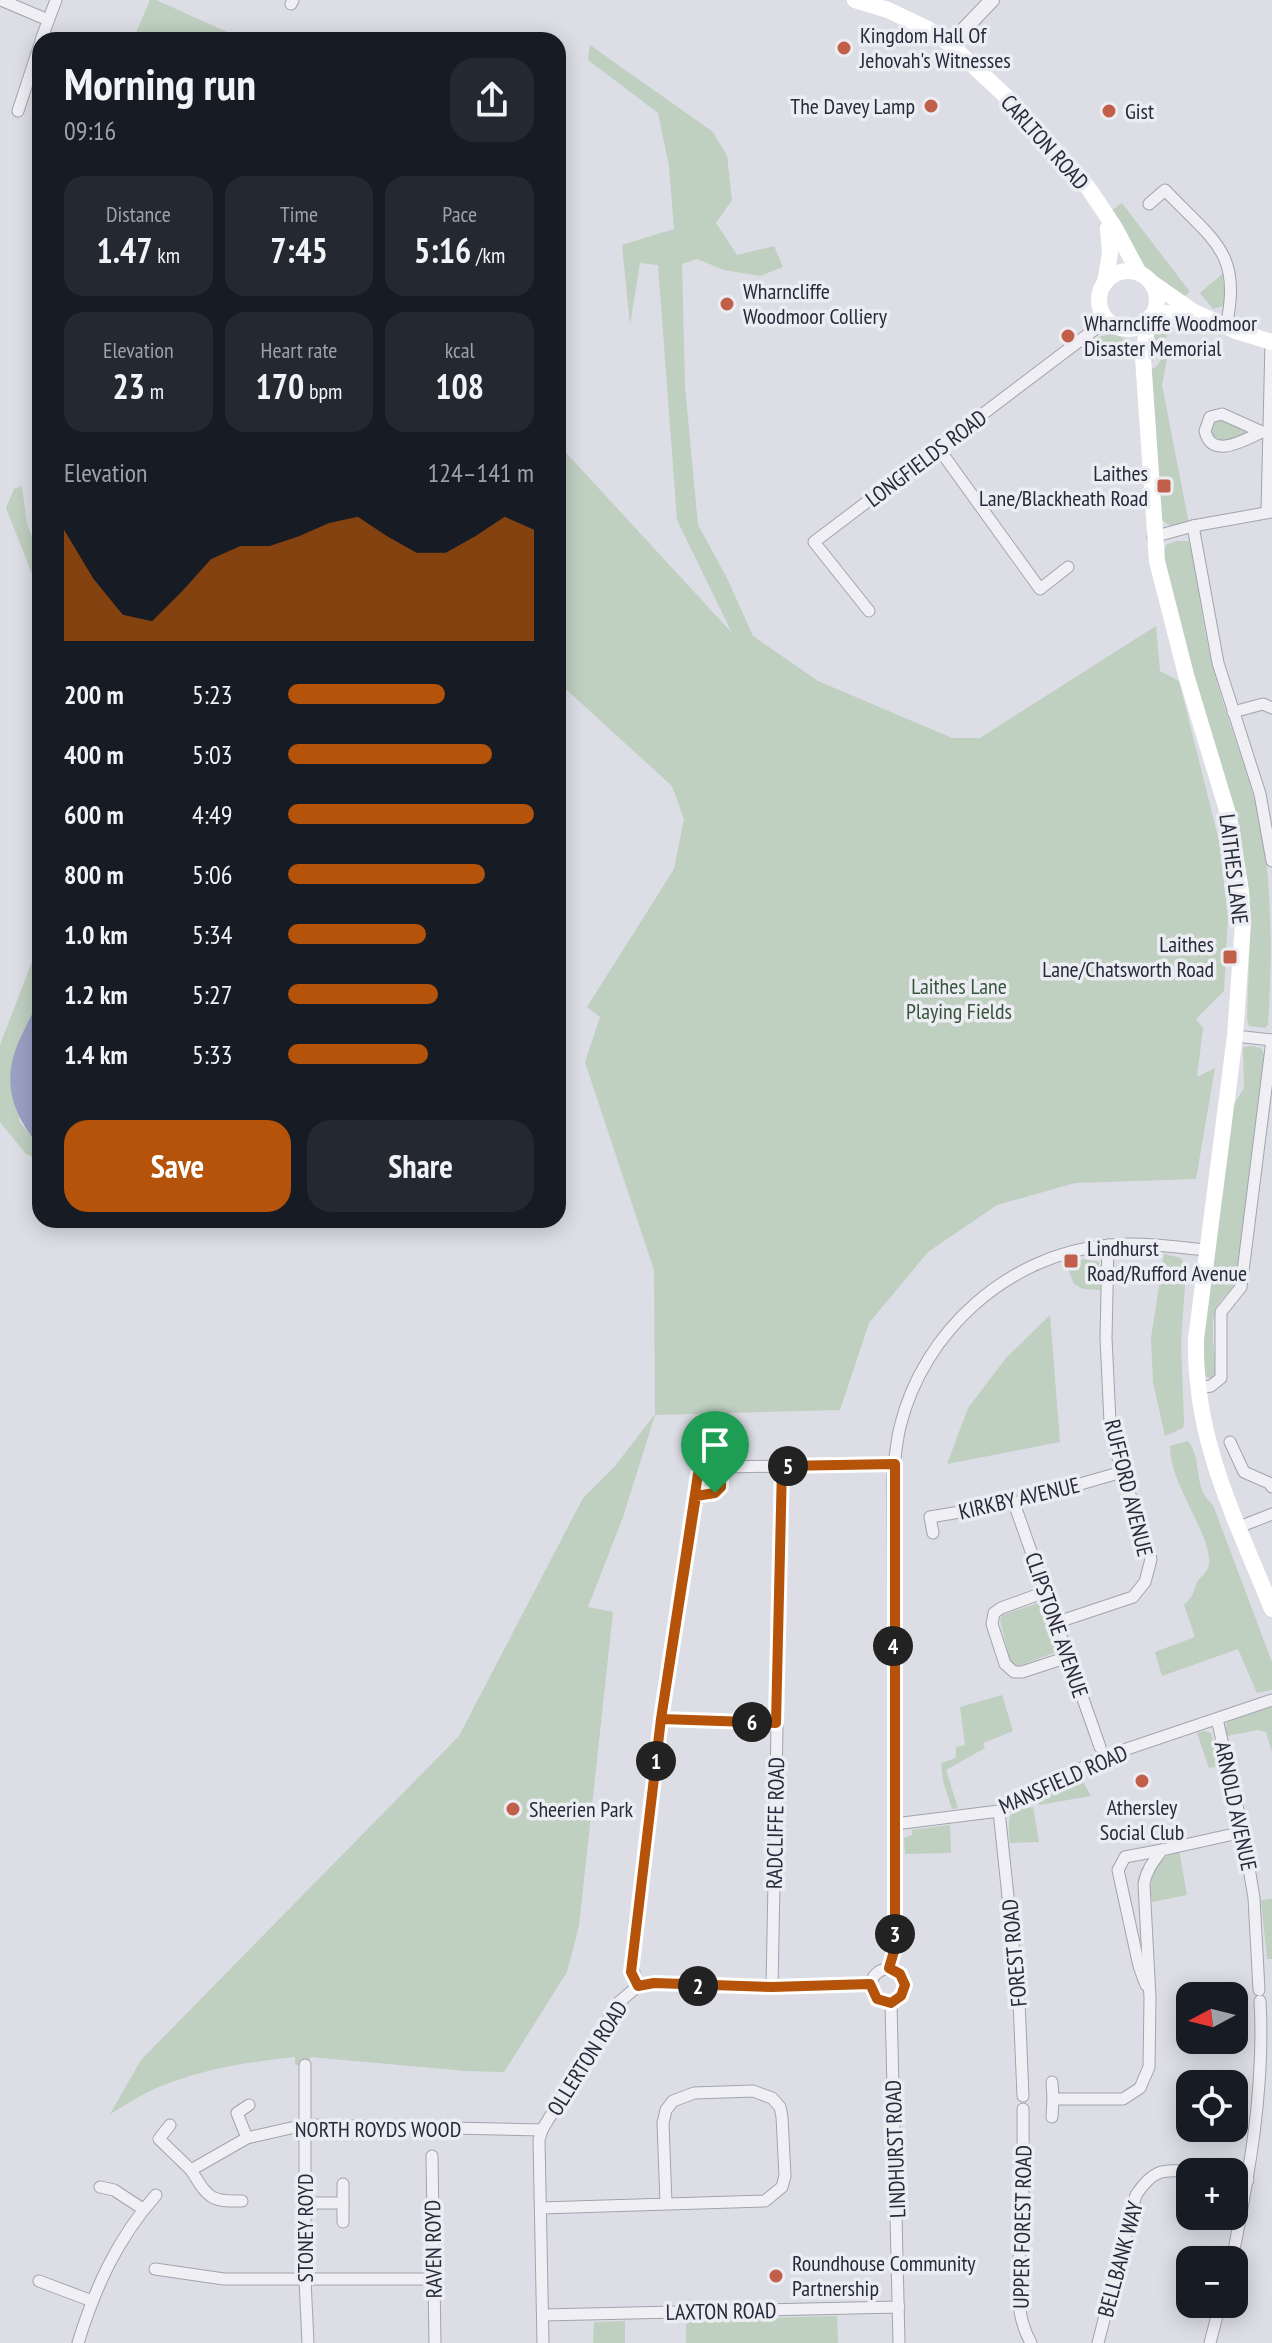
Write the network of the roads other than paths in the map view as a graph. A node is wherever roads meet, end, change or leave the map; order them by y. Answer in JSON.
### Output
{"nodes":[{"id":1,"x":1,"y":0,"type":"edge"},
{"id":2,"x":56,"y":0,"type":"edge"},
{"id":3,"x":855,"y":0,"type":"edge"},
{"id":4,"x":992,"y":0,"type":"edge"},
{"id":5,"x":48,"y":20,"type":"junction"},
{"id":6,"x":44,"y":32,"type":"edge"},
{"id":7,"x":950,"y":44,"type":"junction"},
{"id":8,"x":32,"y":75,"type":"edge"},
{"id":9,"x":18,"y":111,"type":"dead end"},
{"id":10,"x":1149,"y":204,"type":"dead end"},
{"id":11,"x":1107,"y":219,"type":"junction"},
{"id":12,"x":1144,"y":277,"type":"junction"},
{"id":13,"x":1105,"y":283,"type":"junction"},
{"id":14,"x":1194,"y":312,"type":"junction"},
{"id":15,"x":1150,"y":318,"type":"junction"},
{"id":16,"x":1107,"y":320,"type":"junction"},
{"id":17,"x":1226,"y":326,"type":"junction"},
{"id":18,"x":1124,"y":329,"type":"junction"},
{"id":19,"x":1271,"y":342,"type":"edge"},
{"id":20,"x":1143,"y":358,"type":"junction"},
{"id":21,"x":1267,"y":432,"type":"edge"},
{"id":22,"x":939,"y":449,"type":"junction"},
{"id":23,"x":1269,"y":512,"type":"edge"},
{"id":24,"x":1193,"y":526,"type":"junction"},
{"id":25,"x":1153,"y":537,"type":"junction"},
{"id":26,"x":1068,"y":567,"type":"dead end"},
{"id":27,"x":869,"y":611,"type":"dead end"},
{"id":28,"x":1272,"y":708,"type":"edge"},
{"id":29,"x":1233,"y":712,"type":"junction"},
{"id":30,"x":1272,"y":861,"type":"edge"},
{"id":31,"x":1235,"y":1036,"type":"junction"},
{"id":32,"x":1272,"y":1040,"type":"edge"},
{"id":33,"x":1108,"y":1245,"type":"junction"},
{"id":34,"x":1207,"y":1250,"type":"junction"},
{"id":35,"x":1197,"y":1388,"type":"junction"},
{"id":36,"x":1230,"y":1442,"type":"dead end"},
{"id":37,"x":895,"y":1464,"type":"junction"},
{"id":38,"x":782,"y":1466,"type":"junction"},
{"id":39,"x":728,"y":1467,"type":"dead end"},
{"id":40,"x":1122,"y":1472,"type":"junction"},
{"id":41,"x":1272,"y":1487,"type":"edge"},
{"id":42,"x":696,"y":1496,"type":"dead end"},
{"id":43,"x":1014,"y":1503,"type":"junction"},
{"id":44,"x":1272,"y":1514,"type":"edge"},
{"id":45,"x":1239,"y":1527,"type":"junction"},
{"id":46,"x":933,"y":1533,"type":"dead end"},
{"id":47,"x":1045,"y":1592,"type":"junction"},
{"id":48,"x":1272,"y":1609,"type":"edge"},
{"id":49,"x":1055,"y":1623,"type":"junction"},
{"id":50,"x":1068,"y":1657,"type":"junction"},
{"id":51,"x":1272,"y":1700,"type":"edge"},
{"id":52,"x":661,"y":1719,"type":"junction"},
{"id":53,"x":1217,"y":1719,"type":"junction"},
{"id":54,"x":776,"y":1723,"type":"junction"},
{"id":55,"x":1100,"y":1747,"type":"dead end"},
{"id":56,"x":999,"y":1811,"type":"junction"},
{"id":57,"x":895,"y":1824,"type":"junction"},
{"id":58,"x":1243,"y":1832,"type":"junction"},
{"id":59,"x":1162,"y":1850,"type":"junction"},
{"id":60,"x":889,"y":1968,"type":"junction"},
{"id":61,"x":870,"y":1984,"type":"junction"},
{"id":62,"x":638,"y":1986,"type":"junction"},
{"id":63,"x":772,"y":1987,"type":"junction"},
{"id":64,"x":1150,"y":1998,"type":"junction"},
{"id":65,"x":891,"y":2003,"type":"junction"},
{"id":66,"x":1267,"y":2041,"type":"edge"},
{"id":67,"x":305,"y":2065,"type":"dead end"},
{"id":68,"x":1052,"y":2082,"type":"dead end"},
{"id":69,"x":1023,"y":2096,"type":"dead end"},
{"id":70,"x":1053,"y":2099,"type":"junction"},
{"id":71,"x":249,"y":2105,"type":"dead end"},
{"id":72,"x":1023,"y":2109,"type":"dead end"},
{"id":73,"x":1052,"y":2117,"type":"dead end"},
{"id":74,"x":170,"y":2125,"type":"dead end"},
{"id":75,"x":304,"y":2125,"type":"junction"},
{"id":76,"x":542,"y":2130,"type":"junction"},
{"id":77,"x":247,"y":2138,"type":"junction"},
{"id":78,"x":432,"y":2156,"type":"dead end"},
{"id":79,"x":191,"y":2170,"type":"junction"},
{"id":80,"x":1176,"y":2170,"type":"edge"},
{"id":81,"x":1248,"y":2180,"type":"edge"},
{"id":82,"x":343,"y":2184,"type":"dead end"},
{"id":83,"x":100,"y":2187,"type":"dead end"},
{"id":84,"x":156,"y":2195,"type":"dead end"},
{"id":85,"x":242,"y":2201,"type":"dead end"},
{"id":86,"x":305,"y":2203,"type":"junction"},
{"id":87,"x":343,"y":2203,"type":"junction"},
{"id":88,"x":666,"y":2203,"type":"junction"},
{"id":89,"x":541,"y":2208,"type":"junction"},
{"id":90,"x":143,"y":2209,"type":"junction"},
{"id":91,"x":343,"y":2222,"type":"dead end"},
{"id":92,"x":155,"y":2269,"type":"dead end"},
{"id":93,"x":172,"y":2272,"type":"junction"},
{"id":94,"x":433,"y":2279,"type":"junction"},
{"id":95,"x":305,"y":2280,"type":"junction"},
{"id":96,"x":39,"y":2281,"type":"dead end"},
{"id":97,"x":170,"y":2287,"type":"dead end"},
{"id":98,"x":92,"y":2301,"type":"junction"},
{"id":99,"x":899,"y":2307,"type":"junction"},
{"id":100,"x":543,"y":2315,"type":"junction"},
{"id":101,"x":1216,"y":2318,"type":"edge"},
{"id":102,"x":80,"y":2343,"type":"edge"},
{"id":103,"x":308,"y":2343,"type":"edge"},
{"id":104,"x":435,"y":2343,"type":"edge"},
{"id":105,"x":543,"y":2343,"type":"edge"},
{"id":106,"x":899,"y":2343,"type":"edge"},
{"id":107,"x":1031,"y":2343,"type":"edge"},
{"id":108,"x":1098,"y":2343,"type":"edge"},
{"id":109,"x":1210,"y":2343,"type":"edge"}],
"edges":[{"from":1,"to":5,"type":"street"},
{"from":2,"to":5,"type":"street"},
{"from":3,"to":7,"type":"main road","name":"CARLTON ROAD"},
{"from":4,"to":7,"type":"street"},
{"from":5,"to":6,"type":"street"},
{"from":7,"to":11,"type":"main road","name":"CARLTON ROAD"},
{"from":8,"to":9,"type":"street"},
{"from":10,"to":17,"type":"street"},
{"from":11,"to":12,"type":"main road","name":"CARLTON ROAD"},
{"from":11,"to":13,"type":"main road"},
{"from":12,"to":13,"type":"main road"},
{"from":12,"to":14,"type":"main road","name":"CARLTON ROAD"},
{"from":12,"to":15,"type":"main road"},
{"from":13,"to":16,"type":"main road"},
{"from":14,"to":15,"type":"main road","name":"CARLTON ROAD"},
{"from":14,"to":17,"type":"main road","name":"CARLTON ROAD"},
{"from":15,"to":18,"type":"main road"},
{"from":15,"to":20,"type":"main road","name":"LAITHES LANE"},
{"from":16,"to":18,"type":"main road"},
{"from":16,"to":22,"type":"street","name":"LONGFIELDS ROAD"},
{"from":17,"to":19,"type":"main road","name":"CARLTON ROAD"},
{"from":18,"to":20,"type":"main road"},
{"from":19,"to":21,"type":"street"},
{"from":20,"to":25,"type":"main road","name":"LAITHES LANE"},
{"from":21,"to":21,"type":"street"},
{"from":21,"to":23,"type":"street"},
{"from":22,"to":26,"type":"street"},
{"from":22,"to":27,"type":"street","name":"LONGFIELDS ROAD"},
{"from":23,"to":24,"type":"street"},
{"from":24,"to":25,"type":"street"},
{"from":24,"to":29,"type":"street","name":"LAITHES LANE"},
{"from":25,"to":31,"type":"main road","name":"LAITHES LANE"},
{"from":28,"to":29,"type":"street"},
{"from":29,"to":30,"type":"street","name":"LAITHES LANE"},
{"from":31,"to":32,"type":"street"},
{"from":31,"to":34,"type":"main road","name":"LAITHES LANE"},
{"from":32,"to":35,"type":"street"},
{"from":33,"to":34,"type":"street","name":"LINDHURST ROAD"},
{"from":33,"to":37,"type":"street","name":"LINDHURST ROAD"},
{"from":33,"to":40,"type":"street","name":"RUFFORD AVENUE"},
{"from":34,"to":35,"type":"main road","name":"LAITHES LANE"},
{"from":35,"to":45,"type":"main road","name":"LAITHES LANE"},
{"from":36,"to":41,"type":"street"},
{"from":37,"to":38,"type":"street"},
{"from":37,"to":57,"type":"street","name":"LINDHURST ROAD"},
{"from":38,"to":39,"type":"street"},
{"from":38,"to":54,"type":"street","name":"RADCLIFFE ROAD"},
{"from":40,"to":43,"type":"street","name":"KIRKBY AVENUE"},
{"from":40,"to":49,"type":"street","name":"RUFFORD AVENUE"},
{"from":42,"to":52,"type":"street","name":"OLLERTON ROAD"},
{"from":43,"to":46,"type":"street","name":"KIRKBY AVENUE"},
{"from":43,"to":47,"type":"street","name":"CLIPSTONE AVENUE"},
{"from":44,"to":45,"type":"street"},
{"from":45,"to":48,"type":"main road","name":"LAITHES LANE"},
{"from":47,"to":49,"type":"street","name":"CLIPSTONE AVENUE"},
{"from":47,"to":50,"type":"street"},
{"from":49,"to":50,"type":"street","name":"CLIPSTONE AVENUE"},
{"from":50,"to":55,"type":"street","name":"CLIPSTONE AVENUE"},
{"from":51,"to":53,"type":"street","name":"MANSFIELD ROAD"},
{"from":52,"to":54,"type":"street"},
{"from":52,"to":62,"type":"street","name":"OLLERTON ROAD"},
{"from":53,"to":56,"type":"street","name":"MANSFIELD ROAD"},
{"from":53,"to":58,"type":"street","name":"ARNOLD AVENUE"},
{"from":54,"to":63,"type":"street","name":"RADCLIFFE ROAD"},
{"from":56,"to":57,"type":"street","name":"MANSFIELD ROAD"},
{"from":56,"to":69,"type":"street","name":"FOREST ROAD"},
{"from":57,"to":60,"type":"street","name":"LINDHURST ROAD"},
{"from":58,"to":59,"type":"street"},
{"from":58,"to":66,"type":"street","name":"ARNOLD AVENUE"},
{"from":59,"to":64,"type":"street"},
{"from":59,"to":64,"type":"street"},
{"from":60,"to":61,"type":"street"},
{"from":60,"to":65,"type":"street","name":"LINDHURST ROAD"},
{"from":61,"to":63,"type":"street"},
{"from":61,"to":65,"type":"street"},
{"from":62,"to":63,"type":"street"},
{"from":62,"to":76,"type":"street","name":"OLLERTON ROAD"},
{"from":64,"to":70,"type":"street"},
{"from":65,"to":99,"type":"street","name":"LINDHURST ROAD"},
{"from":66,"to":81,"type":"street","name":"ARNOLD AVENUE"},
{"from":67,"to":75,"type":"street","name":"STONEY ROYD"},
{"from":68,"to":70,"type":"street"},
{"from":70,"to":73,"type":"street"},
{"from":71,"to":77,"type":"street"},
{"from":72,"to":107,"type":"street","name":"UPPER FOREST ROAD"},
{"from":74,"to":79,"type":"street"},
{"from":75,"to":76,"type":"street","name":"NORTH ROYDS WOOD"},
{"from":75,"to":77,"type":"street","name":"NORTH ROYDS WOOD"},
{"from":75,"to":86,"type":"street","name":"STONEY ROYD"},
{"from":76,"to":89,"type":"street","name":"OLLERTON ROAD"},
{"from":77,"to":79,"type":"street","name":"NORTH ROYDS WOOD"},
{"from":78,"to":94,"type":"street","name":"RAVEN ROYD"},
{"from":79,"to":85,"type":"street"},
{"from":80,"to":108,"type":"street","name":"BELLBANK WAY"},
{"from":82,"to":87,"type":"street"},
{"from":83,"to":90,"type":"street"},
{"from":84,"to":90,"type":"street"},
{"from":86,"to":87,"type":"street"},
{"from":86,"to":95,"type":"street","name":"STONEY ROYD"},
{"from":87,"to":91,"type":"street"},
{"from":88,"to":88,"type":"street"},
{"from":88,"to":89,"type":"street"},
{"from":89,"to":100,"type":"street","name":"OLLERTON ROAD"},
{"from":90,"to":98,"type":"street"},
{"from":92,"to":93,"type":"street"},
{"from":93,"to":95,"type":"street"},
{"from":93,"to":97,"type":"street"},
{"from":94,"to":95,"type":"street"},
{"from":94,"to":104,"type":"street","name":"RAVEN ROYD"},
{"from":95,"to":103,"type":"street","name":"STONEY ROYD"},
{"from":96,"to":98,"type":"street"},
{"from":98,"to":102,"type":"street"},
{"from":99,"to":100,"type":"street","name":"LAXTON ROAD"},
{"from":99,"to":106,"type":"street","name":"LINDHURST ROAD"},
{"from":100,"to":105,"type":"street","name":"OLLERTON ROAD"},
{"from":101,"to":109,"type":"street"}]}
